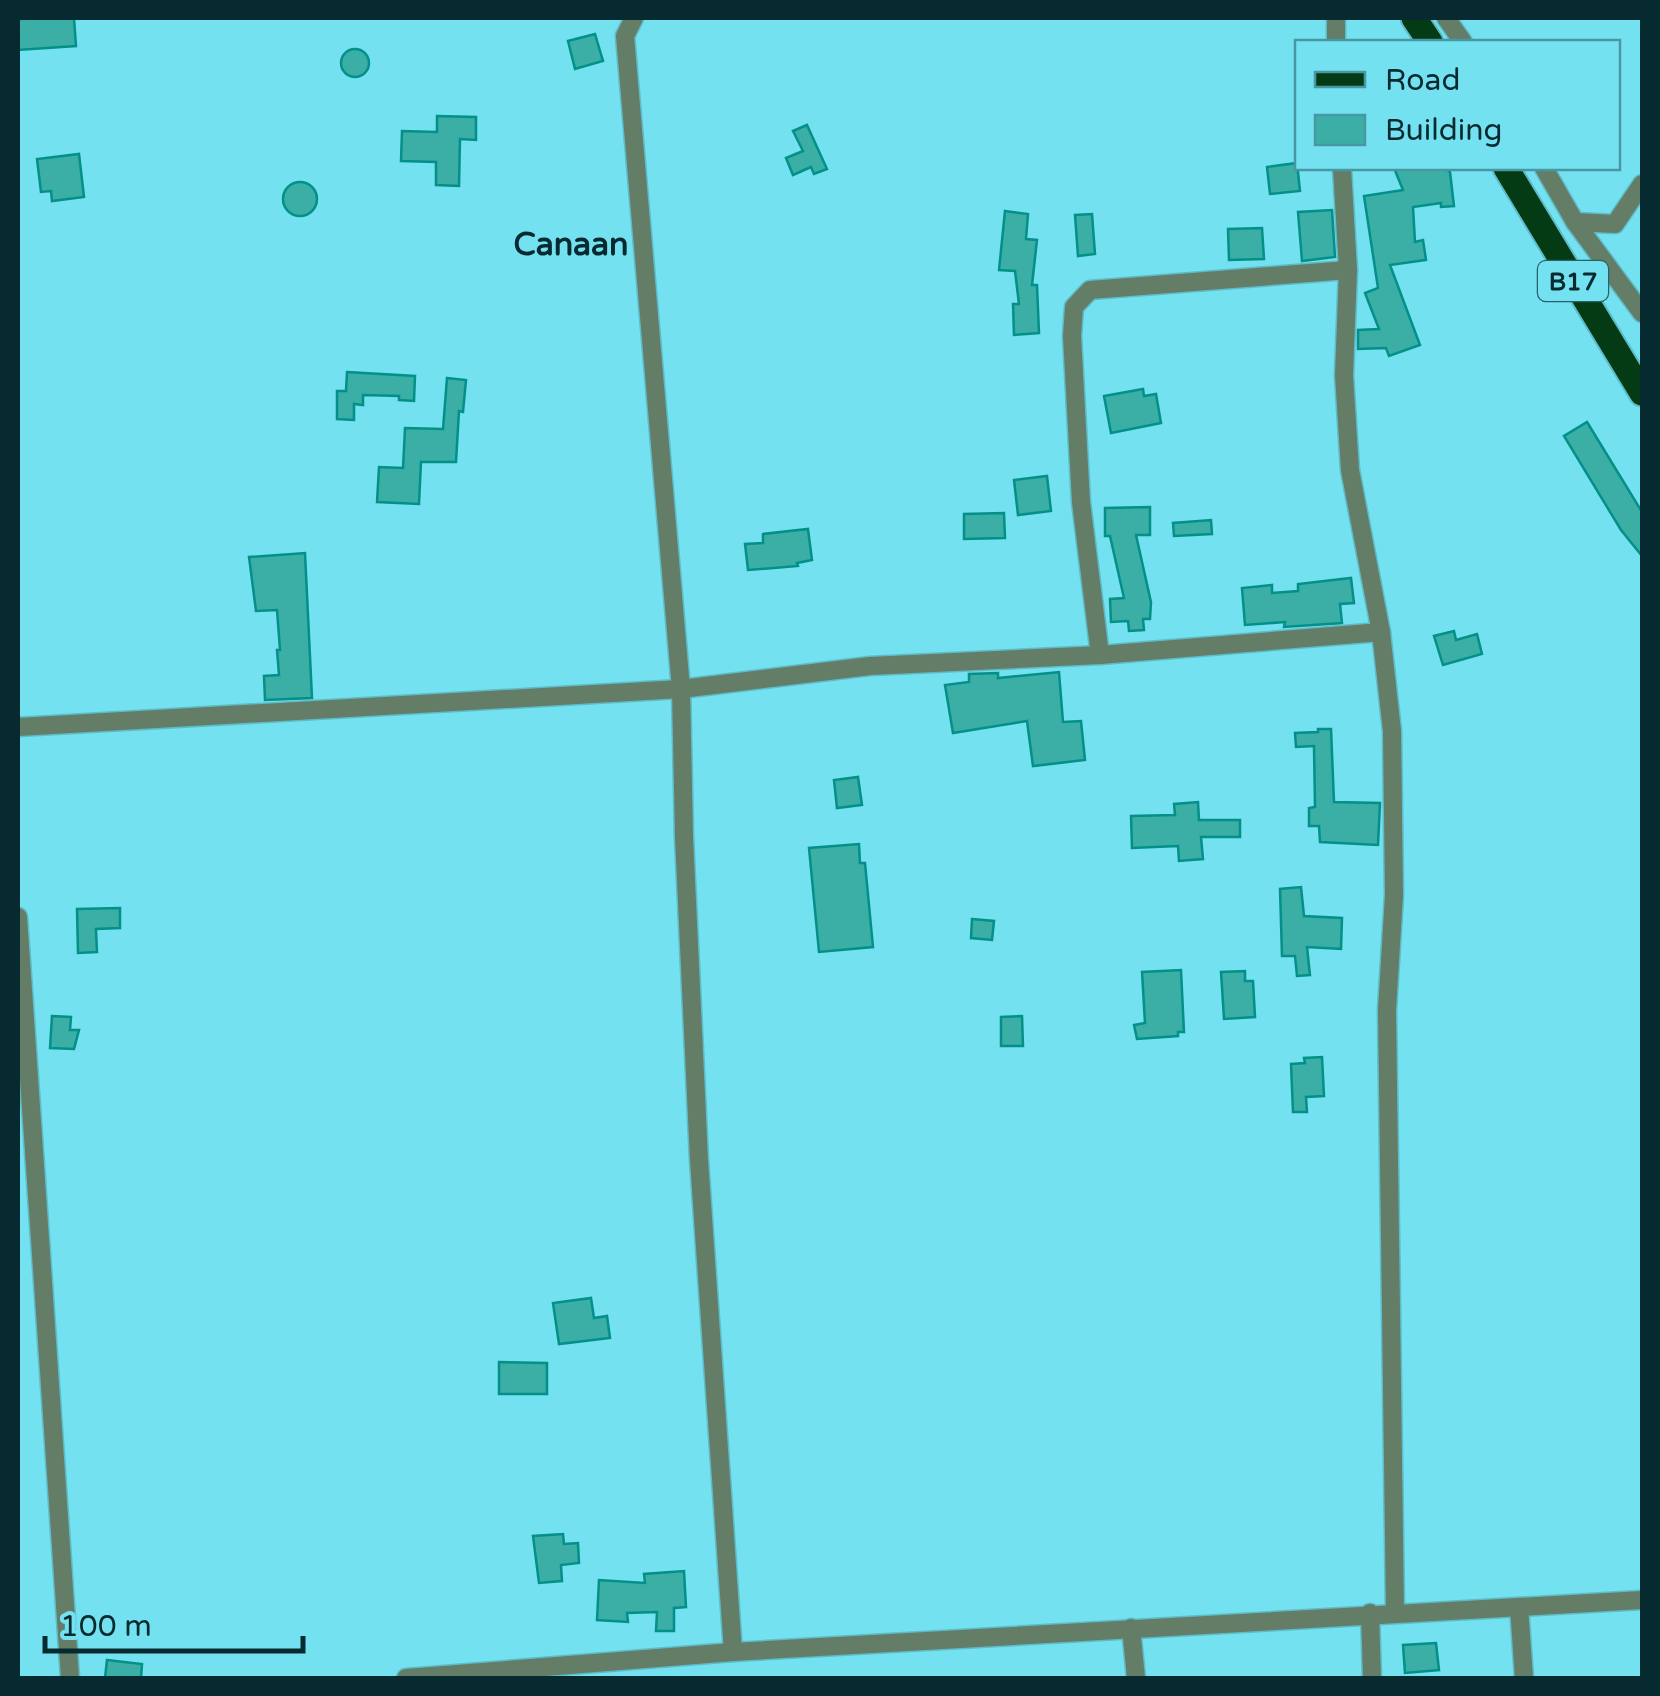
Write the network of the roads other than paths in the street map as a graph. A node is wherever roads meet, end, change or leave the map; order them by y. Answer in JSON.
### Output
{"nodes":[{"id":1,"x":634,"y":18,"type":"edge"},
{"id":2,"x":1414,"y":18,"type":"edge"},
{"id":3,"x":1446,"y":18,"type":"edge"},
{"id":4,"x":1429,"y":40,"type":"edge"},
{"id":5,"x":1462,"y":40,"type":"edge"},
{"id":6,"x":1342,"y":170,"type":"edge"},
{"id":7,"x":1507,"y":170,"type":"edge"},
{"id":8,"x":1545,"y":170,"type":"edge"},
{"id":9,"x":1642,"y":184,"type":"edge"},
{"id":10,"x":1575,"y":222,"type":"junction"},
{"id":11,"x":1615,"y":224,"type":"junction"},
{"id":12,"x":1598,"y":251,"type":"junction"},
{"id":13,"x":1348,"y":270,"type":"junction"},
{"id":14,"x":1642,"y":314,"type":"edge"},
{"id":15,"x":1642,"y":392,"type":"edge"},
{"id":16,"x":1381,"y":632,"type":"junction"},
{"id":17,"x":1100,"y":655,"type":"junction"},
{"id":18,"x":681,"y":689,"type":"junction"},
{"id":19,"x":18,"y":726,"type":"edge"},
{"id":20,"x":18,"y":916,"type":"edge"},
{"id":21,"x":1642,"y":1600,"type":"edge"},
{"id":22,"x":1519,"y":1607,"type":"junction"},
{"id":23,"x":1395,"y":1612,"type":"junction"},
{"id":24,"x":1370,"y":1614,"type":"junction"},
{"id":25,"x":1131,"y":1628,"type":"junction"},
{"id":26,"x":732,"y":1652,"type":"junction"},
{"id":27,"x":70,"y":1678,"type":"edge"},
{"id":28,"x":406,"y":1678,"type":"edge"},
{"id":29,"x":1136,"y":1678,"type":"edge"},
{"id":30,"x":1372,"y":1678,"type":"edge"},
{"id":31,"x":1524,"y":1678,"type":"edge"}],
"edges":[{"from":1,"to":18,"type":"street"},
{"from":2,"to":4,"type":"main road"},
{"from":3,"to":5,"type":"street"},
{"from":6,"to":13,"type":"street"},
{"from":7,"to":15,"type":"main road","number":"B17"},
{"from":8,"to":10,"type":"street"},
{"from":9,"to":11,"type":"street"},
{"from":10,"to":11,"type":"street"},
{"from":10,"to":12,"type":"street"},
{"from":11,"to":12,"type":"street"},
{"from":12,"to":14,"type":"street"},
{"from":13,"to":16,"type":"street"},
{"from":13,"to":17,"type":"street"},
{"from":16,"to":17,"type":"street"},
{"from":16,"to":23,"type":"street"},
{"from":17,"to":18,"type":"street"},
{"from":18,"to":19,"type":"street"},
{"from":18,"to":26,"type":"street"},
{"from":20,"to":27,"type":"street"},
{"from":21,"to":22,"type":"street"},
{"from":22,"to":23,"type":"street"},
{"from":22,"to":31,"type":"street"},
{"from":23,"to":24,"type":"street"},
{"from":24,"to":25,"type":"street"},
{"from":24,"to":30,"type":"street"},
{"from":25,"to":26,"type":"street"},
{"from":25,"to":29,"type":"street"},
{"from":26,"to":28,"type":"street"}]}
